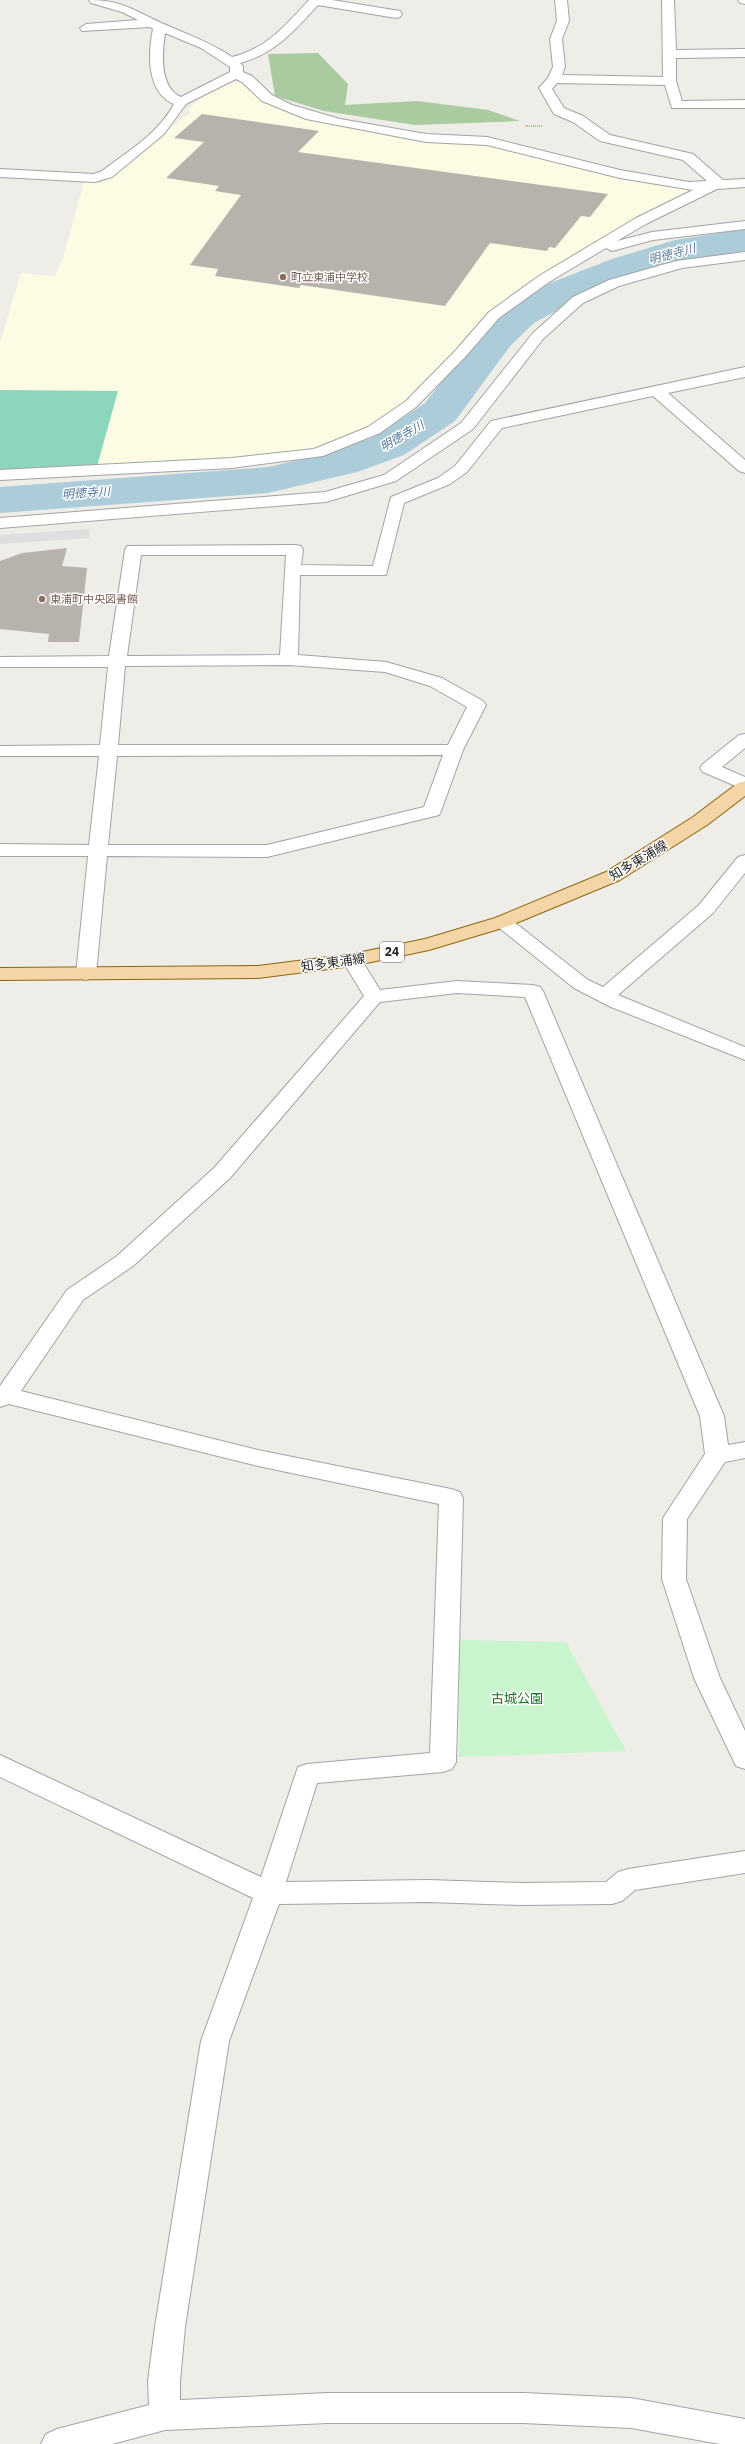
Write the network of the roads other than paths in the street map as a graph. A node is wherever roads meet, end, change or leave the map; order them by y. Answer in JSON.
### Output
{"nodes":[{"id":1,"x":95,"y":0,"type":"edge"},
{"id":2,"x":315,"y":0,"type":"edge"},
{"id":3,"x":561,"y":0,"type":"edge"},
{"id":4,"x":668,"y":0,"type":"edge"},
{"id":5,"x":396,"y":14,"type":"dead end"},
{"id":6,"x":156,"y":25,"type":"junction"},
{"id":7,"x":86,"y":28,"type":"dead end"},
{"id":8,"x":745,"y":53,"type":"edge"},
{"id":9,"x":670,"y":54,"type":"junction"},
{"id":10,"x":231,"y":61,"type":"junction"},
{"id":11,"x":236,"y":74,"type":"junction"},
{"id":12,"x":554,"y":79,"type":"junction"},
{"id":13,"x":670,"y":81,"type":"junction"},
{"id":14,"x":181,"y":102,"type":"junction"},
{"id":15,"x":745,"y":104,"type":"edge"},
{"id":16,"x":0,"y":173,"type":"edge"},
{"id":17,"x":718,"y":183,"type":"junction"},
{"id":18,"x":745,"y":183,"type":"edge"},
{"id":19,"x":745,"y":225,"type":"edge"},
{"id":20,"x":583,"y":254,"type":"junction"},
{"id":21,"x":745,"y":256,"type":"edge"},
{"id":22,"x":745,"y":372,"type":"edge"},
{"id":23,"x":657,"y":391,"type":"junction"},
{"id":24,"x":745,"y":468,"type":"edge"},
{"id":25,"x":0,"y":475,"type":"edge"},
{"id":26,"x":0,"y":523,"type":"edge"},
{"id":27,"x":292,"y":570,"type":"junction"},
{"id":28,"x":289,"y":660,"type":"junction"},
{"id":29,"x":0,"y":662,"type":"edge"},
{"id":30,"x":117,"y":662,"type":"junction"},
{"id":31,"x":745,"y":740,"type":"edge"},
{"id":32,"x":110,"y":750,"type":"junction"},
{"id":33,"x":454,"y":750,"type":"junction"},
{"id":34,"x":0,"y":751,"type":"edge"},
{"id":35,"x":745,"y":784,"type":"edge"},
{"id":36,"x":745,"y":787,"type":"edge"},
{"id":37,"x":0,"y":850,"type":"edge"},
{"id":38,"x":96,"y":850,"type":"junction"},
{"id":39,"x":745,"y":861,"type":"edge"},
{"id":40,"x":502,"y":922,"type":"junction"},
{"id":41,"x":352,"y":960,"type":"junction"},
{"id":42,"x":0,"y":974,"type":"edge"},
{"id":43,"x":86,"y":974,"type":"junction"},
{"id":44,"x":605,"y":996,"type":"junction"},
{"id":45,"x":374,"y":997,"type":"junction"},
{"id":46,"x":745,"y":1054,"type":"edge"},
{"id":47,"x":3,"y":1397,"type":"edge"},
{"id":48,"x":745,"y":1450,"type":"edge"},
{"id":49,"x":717,"y":1455,"type":"junction"},
{"id":50,"x":745,"y":1759,"type":"edge"},
{"id":51,"x":0,"y":1765,"type":"edge"},
{"id":52,"x":745,"y":1862,"type":"edge"},
{"id":53,"x":269,"y":1893,"type":"junction"},
{"id":54,"x":165,"y":2414,"type":"junction"},
{"id":55,"x":745,"y":2434,"type":"edge"},
{"id":56,"x":57,"y":2444,"type":"edge"}],
"edges":[{"from":1,"to":6,"type":"street"},
{"from":2,"to":5,"type":"street"},
{"from":2,"to":10,"type":"street"},
{"from":3,"to":12,"type":"street"},
{"from":4,"to":9,"type":"street"},
{"from":6,"to":7,"type":"street"},
{"from":6,"to":10,"type":"street"},
{"from":6,"to":14,"type":"street"},
{"from":8,"to":9,"type":"street"},
{"from":9,"to":13,"type":"street"},
{"from":10,"to":11,"type":"street"},
{"from":11,"to":14,"type":"street"},
{"from":11,"to":17,"type":"street"},
{"from":12,"to":13,"type":"street"},
{"from":12,"to":17,"type":"street"},
{"from":13,"to":15,"type":"street"},
{"from":14,"to":16,"type":"street"},
{"from":17,"to":18,"type":"street"},
{"from":17,"to":20,"type":"street"},
{"from":19,"to":20,"type":"street"},
{"from":20,"to":25,"type":"street"},
{"from":21,"to":26,"type":"street"},
{"from":22,"to":23,"type":"street"},
{"from":23,"to":24,"type":"street"},
{"from":23,"to":27,"type":"street"},
{"from":27,"to":28,"type":"street"},
{"from":27,"to":30,"type":"street"},
{"from":28,"to":30,"type":"street"},
{"from":28,"to":33,"type":"street"},
{"from":29,"to":30,"type":"street"},
{"from":30,"to":32,"type":"street"},
{"from":31,"to":35,"type":"street"},
{"from":32,"to":33,"type":"street"},
{"from":32,"to":34,"type":"street"},
{"from":32,"to":38,"type":"street"},
{"from":33,"to":38,"type":"street"},
{"from":36,"to":40,"type":"main road","name":"知多東浦線","number":"24"},
{"from":37,"to":38,"type":"street"},
{"from":38,"to":43,"type":"street"},
{"from":39,"to":44,"type":"street"},
{"from":40,"to":41,"type":"main road","name":"知多東浦線","number":"24"},
{"from":40,"to":44,"type":"street"},
{"from":41,"to":43,"type":"main road","name":"知多東浦線","number":"24"},
{"from":41,"to":45,"type":"street"},
{"from":42,"to":43,"type":"main road","name":"知多東浦線","number":"24"},
{"from":44,"to":46,"type":"street"},
{"from":45,"to":47,"type":"street"},
{"from":45,"to":49,"type":"street"},
{"from":47,"to":53,"type":"street"},
{"from":48,"to":49,"type":"street"},
{"from":49,"to":50,"type":"street"},
{"from":51,"to":53,"type":"street"},
{"from":52,"to":53,"type":"street"},
{"from":53,"to":54,"type":"street"},
{"from":54,"to":55,"type":"street"},
{"from":54,"to":56,"type":"street"}]}
